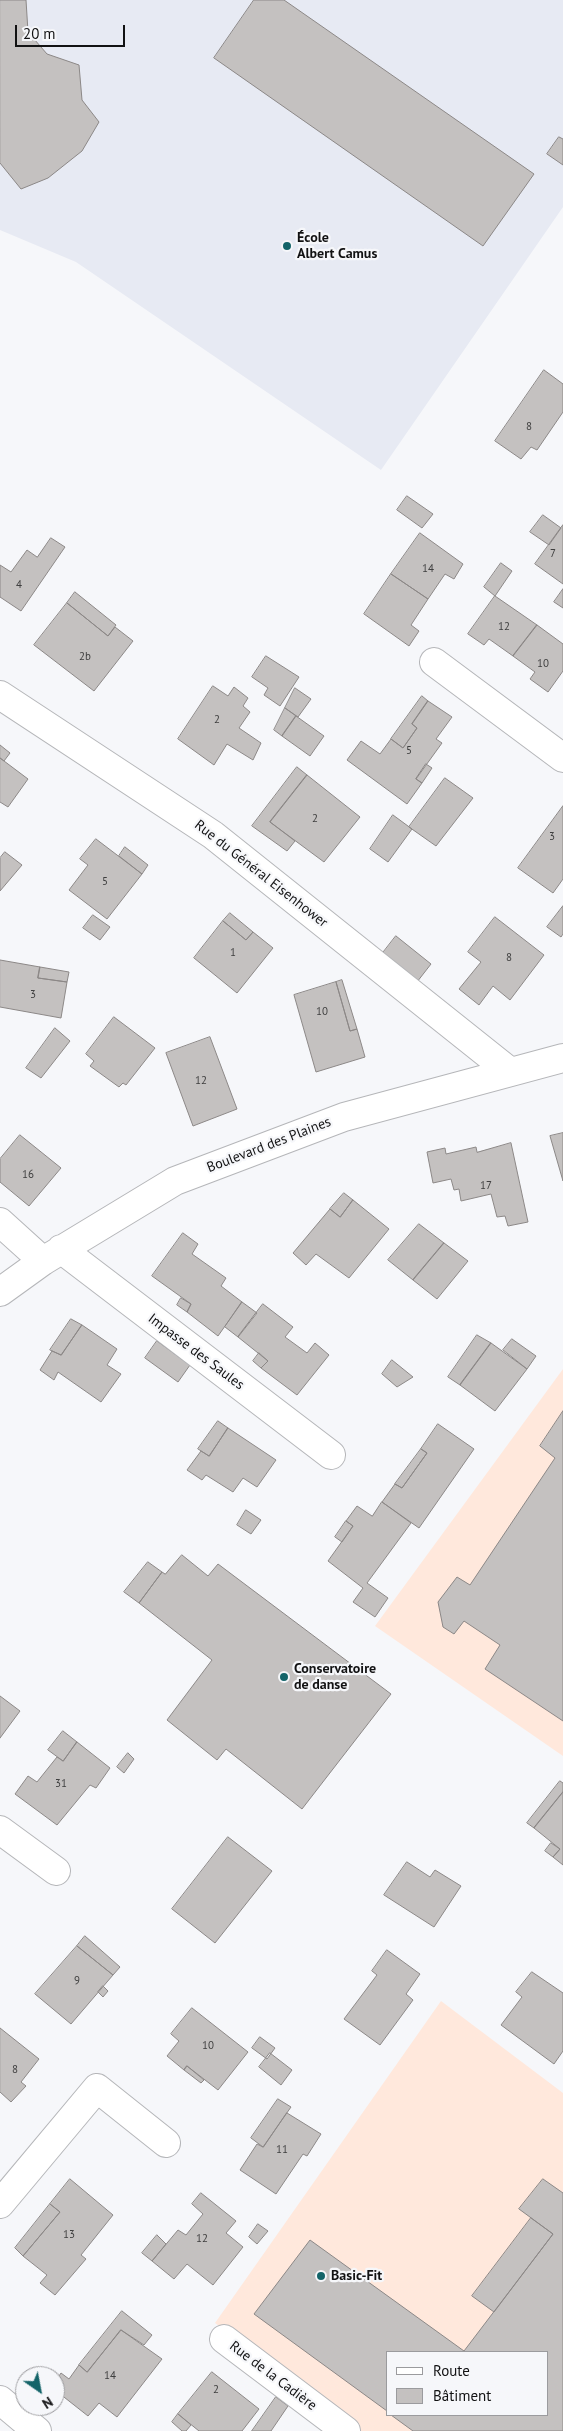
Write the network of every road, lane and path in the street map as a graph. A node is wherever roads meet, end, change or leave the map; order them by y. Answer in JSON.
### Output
{"nodes":[{"id":1,"x":434,"y":662,"type":"dead end"},
{"id":2,"x":0,"y":694,"type":"edge"},
{"id":3,"x":563,"y":758,"type":"edge"},
{"id":4,"x":563,"y":1058,"type":"edge"},
{"id":5,"x":510,"y":1071,"type":"junction"},
{"id":6,"x":0,"y":1222,"type":"edge"},
{"id":7,"x":52,"y":1255,"type":"junction"},
{"id":8,"x":0,"y":1292,"type":"edge"},
{"id":9,"x":332,"y":1455,"type":"dead end"},
{"id":10,"x":0,"y":1830,"type":"edge"},
{"id":11,"x":56,"y":1871,"type":"dead end"},
{"id":12,"x":166,"y":2143,"type":"dead end"},
{"id":13,"x":0,"y":2204,"type":"edge"},
{"id":14,"x":224,"y":2339,"type":"dead end"},
{"id":15,"x":0,"y":2400,"type":"edge"},
{"id":16,"x":37,"y":2431,"type":"edge"},
{"id":17,"x":346,"y":2431,"type":"edge"}],
"edges":[{"from":1,"to":3,"type":"street"},
{"from":2,"to":5,"type":"street","name":"Rue du Général Eisenhower"},
{"from":4,"to":5,"type":"street","name":"Boulevard des Plaines"},
{"from":5,"to":7,"type":"street","name":"Boulevard des Plaines"},
{"from":6,"to":7,"type":"street","name":"Impasse des Saules"},
{"from":7,"to":8,"type":"street","name":"Boulevard des Plaines"},
{"from":7,"to":9,"type":"street","name":"Impasse des Saules"},
{"from":10,"to":11,"type":"street"},
{"from":12,"to":13,"type":"street"},
{"from":14,"to":17,"type":"street","name":"Rue de la Cadière"},
{"from":15,"to":16,"type":"street"}]}
